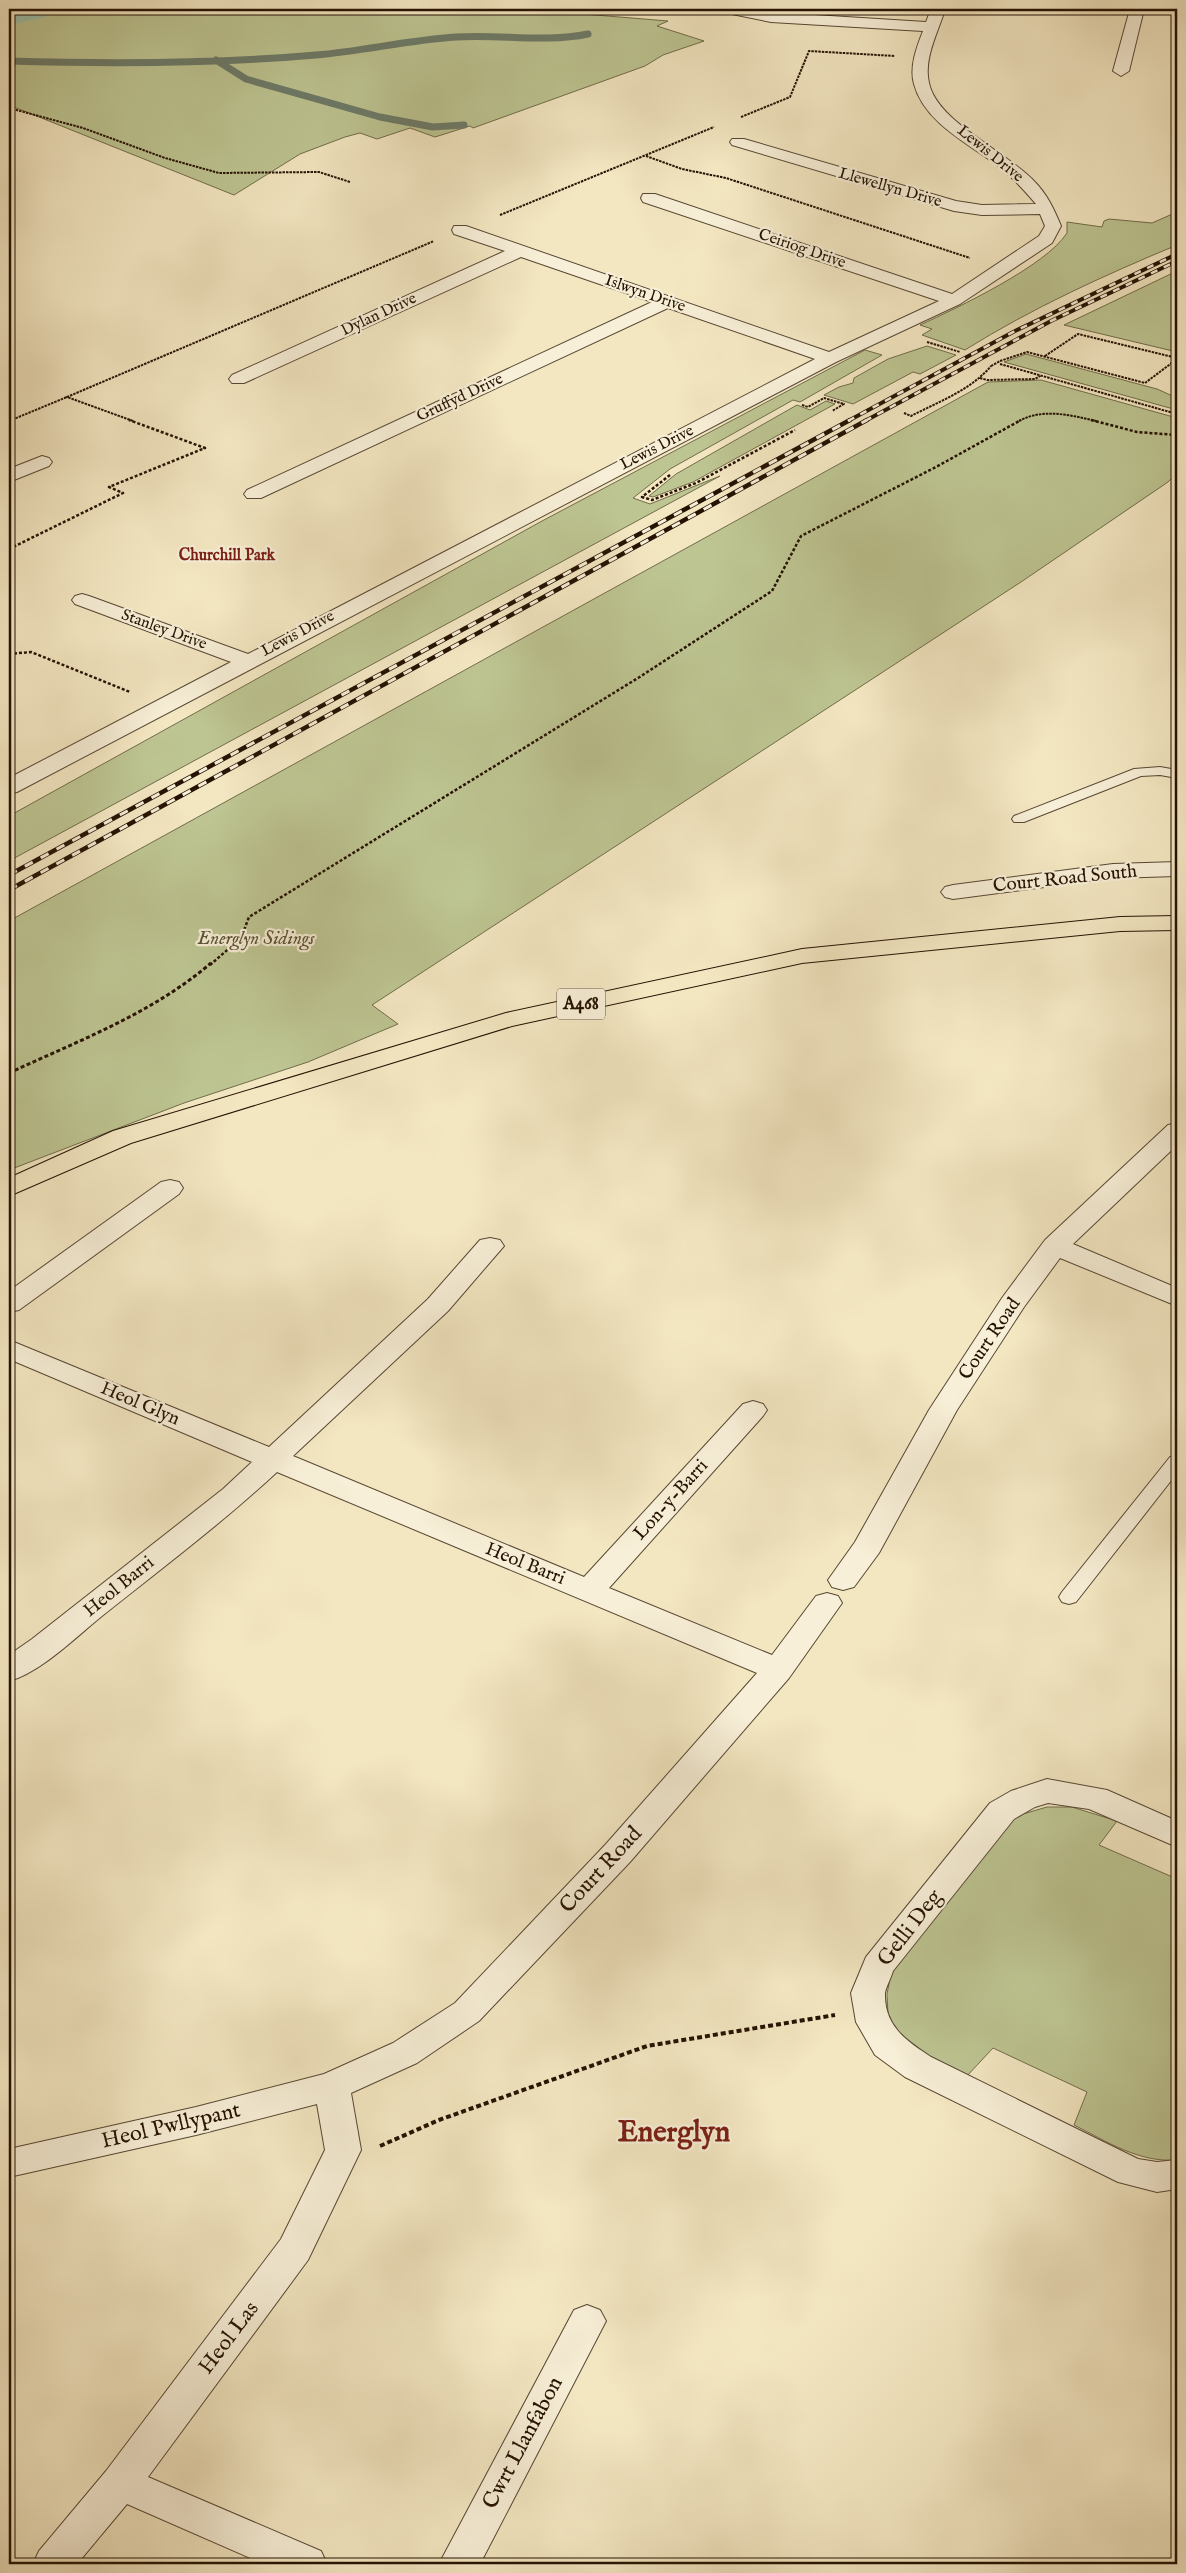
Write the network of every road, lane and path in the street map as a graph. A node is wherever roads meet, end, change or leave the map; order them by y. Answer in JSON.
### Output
{"nodes":[{"id":1,"x":727,"y":9,"type":"edge"},
{"id":2,"x":938,"y":9,"type":"edge"},
{"id":3,"x":1137,"y":9,"type":"edge"},
{"id":4,"x":932,"y":27,"type":"junction"},
{"id":5,"x":923,"y":58,"type":"junction"},
{"id":6,"x":1122,"y":71,"type":"dead end"},
{"id":7,"x":9,"y":108,"type":"edge"},
{"id":8,"x":738,"y":118,"type":"dead end"},
{"id":9,"x":721,"y":125,"type":"dead end"},
{"id":10,"x":738,"y":142,"type":"dead end"},
{"id":11,"x":646,"y":156,"type":"junction"},
{"id":12,"x":350,"y":182,"type":"dead end"},
{"id":13,"x":649,"y":198,"type":"dead end"},
{"id":14,"x":1046,"y":209,"type":"junction"},
{"id":15,"x":460,"y":230,"type":"junction"},
{"id":16,"x":519,"y":251,"type":"junction"},
{"id":17,"x":1002,"y":268,"type":"junction"},
{"id":18,"x":954,"y":300,"type":"junction"},
{"id":19,"x":666,"y":302,"type":"junction"},
{"id":20,"x":1062,"y":345,"type":"junction"},
{"id":21,"x":1069,"y":347,"type":"dead end"},
{"id":22,"x":1046,"y":356,"type":"junction"},
{"id":23,"x":830,"y":358,"type":"junction"},
{"id":24,"x":1177,"y":358,"type":"edge"},
{"id":25,"x":1000,"y":364,"type":"dead end"},
{"id":26,"x":1041,"y":376,"type":"junction"},
{"id":27,"x":979,"y":378,"type":"junction"},
{"id":28,"x":238,"y":379,"type":"dead end"},
{"id":29,"x":67,"y":397,"type":"junction"},
{"id":30,"x":810,"y":400,"type":"dead end"},
{"id":31,"x":796,"y":403,"type":"dead end"},
{"id":32,"x":802,"y":405,"type":"junction"},
{"id":33,"x":832,"y":411,"type":"dead end"},
{"id":34,"x":904,"y":413,"type":"dead end"},
{"id":35,"x":1177,"y":414,"type":"edge"},
{"id":36,"x":9,"y":419,"type":"edge"},
{"id":37,"x":795,"y":430,"type":"dead end"},
{"id":38,"x":1177,"y":435,"type":"edge"},
{"id":39,"x":42,"y":462,"type":"dead end"},
{"id":40,"x":672,"y":473,"type":"dead end"},
{"id":41,"x":9,"y":476,"type":"edge"},
{"id":42,"x":254,"y":494,"type":"dead end"},
{"id":43,"x":9,"y":549,"type":"edge"},
{"id":44,"x":82,"y":600,"type":"dead end"},
{"id":45,"x":9,"y":654,"type":"edge"},
{"id":46,"x":247,"y":661,"type":"junction"},
{"id":47,"x":163,"y":705,"type":"junction"},
{"id":48,"x":1177,"y":774,"type":"edge"},
{"id":49,"x":9,"y":787,"type":"edge"},
{"id":50,"x":1019,"y":819,"type":"dead end"},
{"id":51,"x":1177,"y":869,"type":"edge"},
{"id":52,"x":953,"y":892,"type":"dead end"},
{"id":53,"x":1177,"y":923,"type":"edge"},
{"id":54,"x":9,"y":1073,"type":"edge"},
{"id":55,"x":1177,"y":1131,"type":"edge"},
{"id":56,"x":9,"y":1188,"type":"edge"},
{"id":57,"x":170,"y":1188,"type":"dead end"},
{"id":58,"x":490,"y":1246,"type":"dead end"},
{"id":59,"x":1055,"y":1246,"type":"junction"},
{"id":60,"x":1177,"y":1298,"type":"edge"},
{"id":61,"x":9,"y":1304,"type":"edge"},
{"id":62,"x":9,"y":1349,"type":"edge"},
{"id":63,"x":753,"y":1410,"type":"dead end"},
{"id":64,"x":270,"y":1459,"type":"junction"},
{"id":65,"x":1177,"y":1461,"type":"edge"},
{"id":66,"x":589,"y":1591,"type":"junction"},
{"id":67,"x":1069,"y":1597,"type":"dead end"},
{"id":68,"x":9,"y":1670,"type":"edge"},
{"id":69,"x":778,"y":1670,"type":"junction"},
{"id":70,"x":1177,"y":1835,"type":"edge"},
{"id":71,"x":870,"y":2009,"type":"junction"},
{"id":72,"x":332,"y":2086,"type":"junction"},
{"id":73,"x":9,"y":2163,"type":"edge"},
{"id":74,"x":336,"y":2165,"type":"junction"},
{"id":75,"x":1177,"y":2174,"type":"edge"},
{"id":76,"x":587,"y":2322,"type":"dead end"},
{"id":77,"x":120,"y":2483,"type":"junction"},
{"id":78,"x":54,"y":2564,"type":"edge"},
{"id":79,"x":307,"y":2564,"type":"edge"},
{"id":80,"x":459,"y":2564,"type":"edge"}],
"edges":[{"from":1,"to":4,"type":"street"},
{"from":2,"to":4,"type":"street","name":"Lewis Drive"},
{"from":3,"to":6,"type":"street"},
{"from":4,"to":5,"type":"street","name":"Lewis Drive"},
{"from":5,"to":8,"type":"path"},
{"from":5,"to":14,"type":"street","name":"Lewis Drive"},
{"from":7,"to":12,"type":"path"},
{"from":9,"to":11,"type":"path"},
{"from":10,"to":14,"type":"street","name":"Llewellyn Drive"},
{"from":11,"to":15,"type":"path"},
{"from":11,"to":17,"type":"path"},
{"from":13,"to":18,"type":"street","name":"Ceiriog Drive"},
{"from":14,"to":17,"type":"street","name":"Lewis Drive"},
{"from":15,"to":16,"type":"street","name":"Islwyn Drive"},
{"from":15,"to":29,"type":"path"},
{"from":16,"to":19,"type":"street","name":"Islwyn Drive"},
{"from":16,"to":28,"type":"street","name":"Dylan Drive"},
{"from":17,"to":18,"type":"street","name":"Lewis Drive"},
{"from":18,"to":23,"type":"street","name":"Lewis Drive"},
{"from":19,"to":23,"type":"street","name":"Islwyn Drive"},
{"from":19,"to":42,"type":"street","name":"Gruffyd Drive"},
{"from":20,"to":21,"type":"path"},
{"from":20,"to":22,"type":"path"},
{"from":20,"to":24,"type":"path"},
{"from":22,"to":24,"type":"path"},
{"from":22,"to":27,"type":"path","bridge":true},
{"from":23,"to":46,"type":"street","name":"Lewis Drive"},
{"from":25,"to":26,"type":"path"},
{"from":26,"to":27,"type":"path"},
{"from":26,"to":35,"type":"path"},
{"from":27,"to":34,"type":"path"},
{"from":29,"to":36,"type":"path"},
{"from":29,"to":43,"type":"path"},
{"from":30,"to":32,"type":"path"},
{"from":31,"to":32,"type":"path"},
{"from":32,"to":33,"type":"path"},
{"from":37,"to":40,"type":"path"},
{"from":38,"to":54,"type":"path"},
{"from":39,"to":41,"type":"street"},
{"from":44,"to":46,"type":"street","name":"Stanley Drive"},
{"from":45,"to":47,"type":"path"},
{"from":46,"to":47,"type":"street","name":"Lewis Drive"},
{"from":47,"to":49,"type":"street","name":"Lewis Drive"},
{"from":48,"to":50,"type":"lane"},
{"from":51,"to":52,"type":"street","name":"Court Road South"},
{"from":53,"to":56,"type":"main road","number":"A468"},
{"from":55,"to":59,"type":"street","name":"Court Road"},
{"from":57,"to":61,"type":"street"},
{"from":58,"to":64,"type":"street","name":"Heol Barri"},
{"from":59,"to":60,"type":"street"},
{"from":59,"to":69,"type":"street","name":"Court Road"},
{"from":62,"to":64,"type":"street","name":"Heol Glyn"},
{"from":63,"to":66,"type":"street","name":"Lon-y-Barri"},
{"from":64,"to":66,"type":"street","name":"Heol Barri"},
{"from":64,"to":68,"type":"street","name":"Heol Barri"},
{"from":65,"to":67,"type":"lane"},
{"from":66,"to":69,"type":"street","name":"Heol Barri"},
{"from":69,"to":72,"type":"street","name":"Court Road"},
{"from":70,"to":71,"type":"street","name":"Gelli Deg"},
{"from":71,"to":74,"type":"path"},
{"from":71,"to":75,"type":"street","name":"Gelli Deg"},
{"from":72,"to":73,"type":"street","name":"Heol Pwllypant"},
{"from":72,"to":74,"type":"street","name":"Heol Las"},
{"from":74,"to":77,"type":"street","name":"Heol Las"},
{"from":76,"to":80,"type":"street","name":"Cwrt Llanfabon"},
{"from":77,"to":78,"type":"street","name":"Heol Las"},
{"from":77,"to":79,"type":"street"}]}
